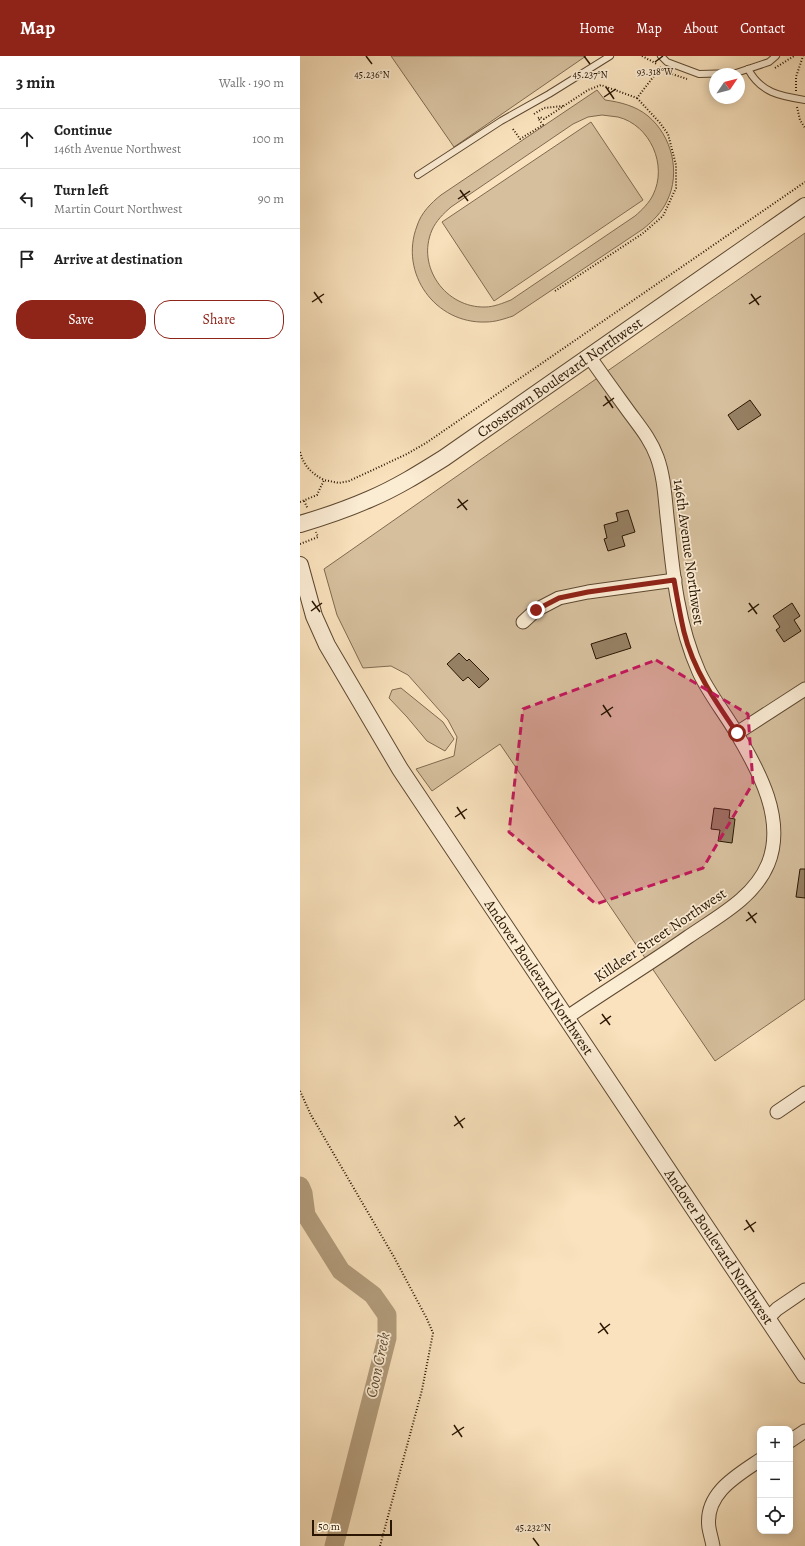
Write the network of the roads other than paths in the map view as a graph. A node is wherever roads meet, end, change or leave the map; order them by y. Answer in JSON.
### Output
{"nodes":[{"id":1,"x":610,"y":56,"type":"edge"},
{"id":2,"x":661,"y":56,"type":"edge"},
{"id":3,"x":776,"y":56,"type":"edge"},
{"id":4,"x":748,"y":69,"type":"junction"},
{"id":5,"x":805,"y":100,"type":"edge"},
{"id":6,"x":418,"y":175,"type":"dead end"},
{"id":7,"x":805,"y":206,"type":"edge"},
{"id":8,"x":589,"y":356,"type":"junction"},
{"id":9,"x":300,"y":524,"type":"edge"},
{"id":10,"x":300,"y":565,"type":"edge"},
{"id":11,"x":674,"y":580,"type":"junction"},
{"id":12,"x":523,"y":622,"type":"dead end"},
{"id":13,"x":805,"y":689,"type":"edge"},
{"id":14,"x":737,"y":733,"type":"junction"},
{"id":15,"x":764,"y":872,"type":"joint"},
{"id":16,"x":566,"y":1018,"type":"junction"},
{"id":17,"x":805,"y":1093,"type":"edge"},
{"id":18,"x":777,"y":1112,"type":"dead end"},
{"id":19,"x":805,"y":1290,"type":"edge"},
{"id":20,"x":768,"y":1318,"type":"junction"},
{"id":21,"x":805,"y":1375,"type":"edge"},
{"id":22,"x":805,"y":1431,"type":"edge"},
{"id":23,"x":793,"y":1439,"type":"edge"},
{"id":24,"x":757,"y":1462,"type":"edge"},
{"id":25,"x":713,"y":1546,"type":"edge"}],
"edges":[{"from":1,"to":6,"type":"lane"},
{"from":2,"to":4,"type":"lane"},
{"from":3,"to":4,"type":"lane"},
{"from":4,"to":5,"type":"lane"},
{"from":7,"to":8,"type":"street","name":"Crosstown Boulevard Northwest"},
{"from":8,"to":9,"type":"street","name":"Crosstown Boulevard Northwest"},
{"from":8,"to":11,"type":"street","name":"146th Avenue Northwest"},
{"from":10,"to":16,"type":"street","name":"Andover Boulevard Northwest"},
{"from":11,"to":12,"type":"street"},
{"from":11,"to":14,"type":"street","name":"146th Avenue Northwest"},
{"from":13,"to":14,"type":"street"},
{"from":14,"to":15,"type":"street","name":"146th Avenue Northwest"},
{"from":15,"to":16,"type":"street","name":"Killdeer Street Northwest"},
{"from":16,"to":20,"type":"street","name":"Andover Boulevard Northwest"},
{"from":17,"to":18,"type":"street"},
{"from":19,"to":20,"type":"street"},
{"from":20,"to":21,"type":"street","name":"Andover Boulevard Northwest"},
{"from":22,"to":23,"type":"street"},
{"from":24,"to":25,"type":"street"}]}
